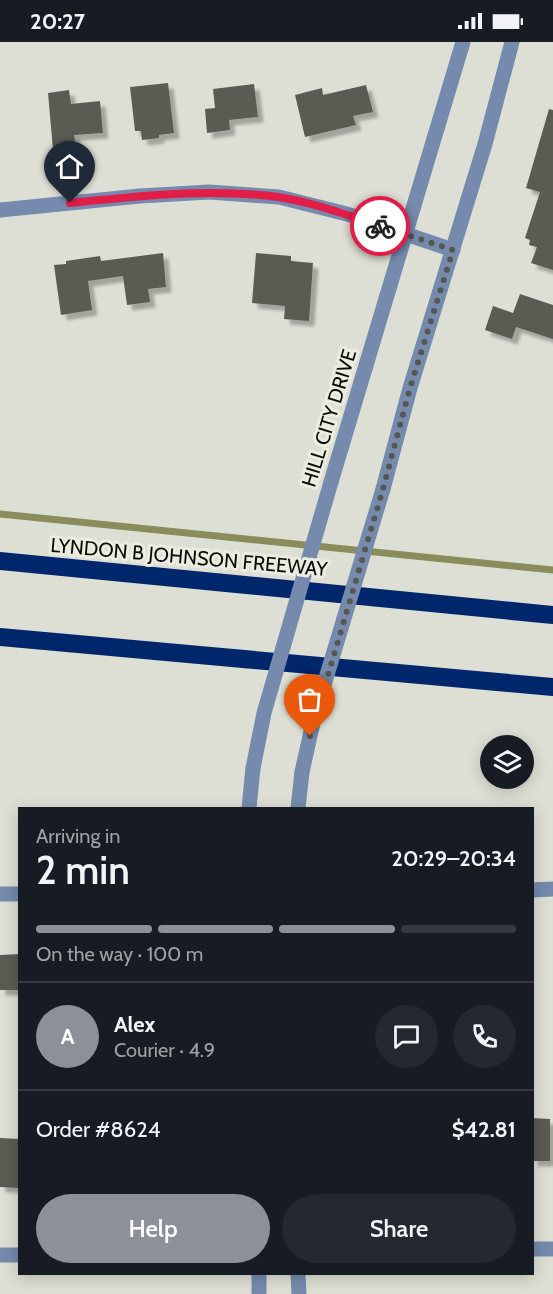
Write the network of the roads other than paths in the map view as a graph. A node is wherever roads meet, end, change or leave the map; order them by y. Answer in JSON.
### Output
{"nodes":[{"id":1,"x":463,"y":42,"type":"edge"},
{"id":2,"x":512,"y":42,"type":"edge"},
{"id":3,"x":0,"y":210,"type":"edge"},
{"id":4,"x":406,"y":235,"type":"junction"},
{"id":5,"x":453,"y":250,"type":"junction"},
{"id":6,"x":0,"y":561,"type":"edge"},
{"id":7,"x":553,"y":615,"type":"edge"},
{"id":8,"x":0,"y":637,"type":"edge"},
{"id":9,"x":553,"y":687,"type":"edge"},
{"id":10,"x":249,"y":807,"type":"edge"},
{"id":11,"x":298,"y":807,"type":"edge"},
{"id":12,"x":553,"y":889,"type":"edge"},
{"id":13,"x":534,"y":890,"type":"edge"},
{"id":14,"x":0,"y":894,"type":"edge"},
{"id":15,"x":18,"y":894,"type":"edge"},
{"id":16,"x":553,"y":1249,"type":"edge"},
{"id":17,"x":534,"y":1250,"type":"edge"},
{"id":18,"x":0,"y":1255,"type":"edge"},
{"id":19,"x":18,"y":1255,"type":"edge"},
{"id":20,"x":259,"y":1275,"type":"edge"},
{"id":21,"x":298,"y":1275,"type":"edge"},
{"id":22,"x":259,"y":1294,"type":"edge"},
{"id":23,"x":299,"y":1294,"type":"edge"}],
"edges":[{"from":1,"to":4,"type":"street","name":"HILL CITY DRIVE"},
{"from":2,"to":5,"type":"street"},
{"from":3,"to":4,"type":"street"},
{"from":4,"to":5,"type":"street"},
{"from":4,"to":10,"type":"street","name":"HILL CITY DRIVE","bridge":true},
{"from":5,"to":11,"type":"street","bridge":true},
{"from":6,"to":7,"type":"highway","name":"LYNDON B JOHNSON FREEWAY"},
{"from":8,"to":9,"type":"highway"},
{"from":12,"to":13,"type":"street"},
{"from":14,"to":15,"type":"street"},
{"from":16,"to":17,"type":"street"},
{"from":18,"to":19,"type":"street"},
{"from":20,"to":22,"type":"street"},
{"from":21,"to":23,"type":"street"}]}
